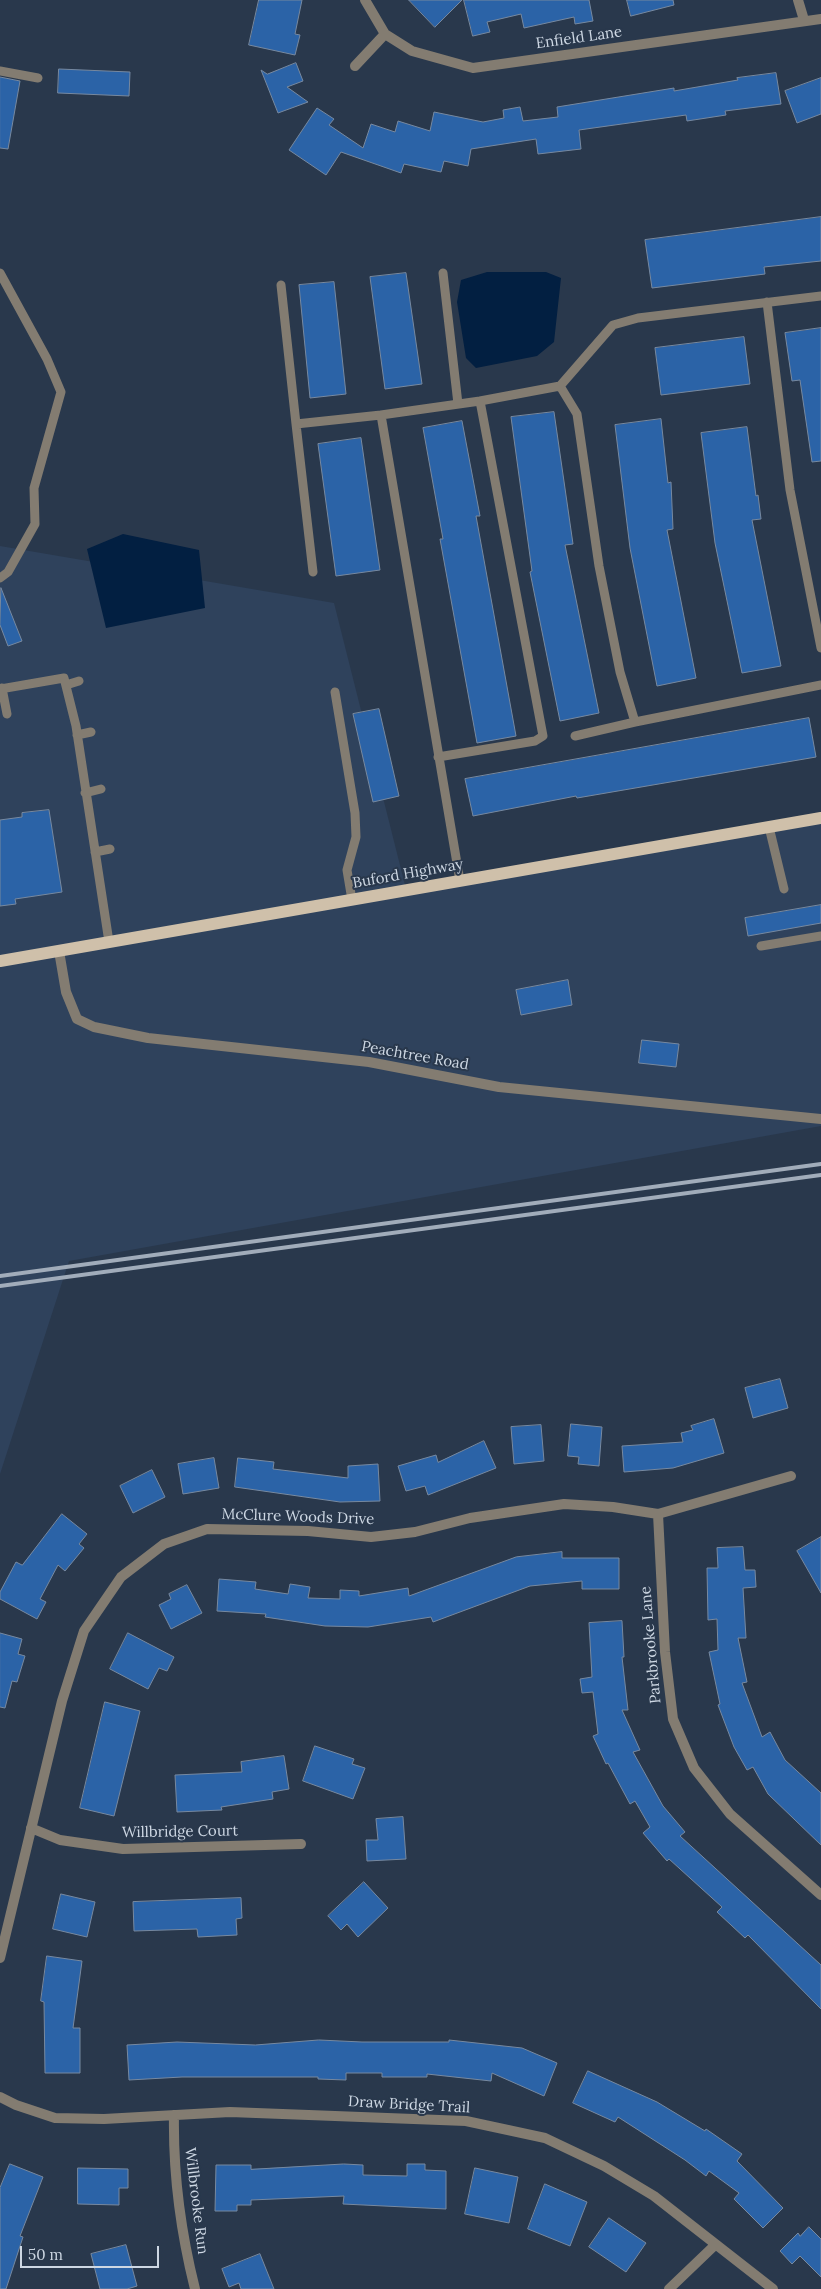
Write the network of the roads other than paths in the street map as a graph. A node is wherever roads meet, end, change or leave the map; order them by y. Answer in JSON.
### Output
{"nodes":[{"id":1,"x":366,"y":0,"type":"edge"},
{"id":2,"x":798,"y":0,"type":"edge"},
{"id":3,"x":821,"y":19,"type":"edge"},
{"id":4,"x":804,"y":20,"type":"junction"},
{"id":5,"x":385,"y":34,"type":"junction"},
{"id":6,"x":355,"y":66,"type":"dead end"},
{"id":7,"x":0,"y":71,"type":"edge"},
{"id":8,"x":38,"y":78,"type":"dead end"},
{"id":9,"x":443,"y":273,"type":"dead end"},
{"id":10,"x":0,"y":274,"type":"edge"},
{"id":11,"x":281,"y":285,"type":"dead end"},
{"id":12,"x":821,"y":296,"type":"edge"},
{"id":13,"x":767,"y":302,"type":"junction"},
{"id":14,"x":560,"y":386,"type":"junction"},
{"id":15,"x":480,"y":401,"type":"junction"},
{"id":16,"x":458,"y":404,"type":"junction"},
{"id":17,"x":382,"y":415,"type":"junction"},
{"id":18,"x":296,"y":424,"type":"junction"},
{"id":19,"x":312,"y":572,"type":"dead end"},
{"id":20,"x":0,"y":578,"type":"edge"},
{"id":21,"x":821,"y":648,"type":"edge"},
{"id":22,"x":79,"y":681,"type":"dead end"},
{"id":23,"x":66,"y":685,"type":"junction"},
{"id":24,"x":821,"y":685,"type":"edge"},
{"id":25,"x":1,"y":688,"type":"edge"},
{"id":26,"x":335,"y":692,"type":"dead end"},
{"id":27,"x":7,"y":714,"type":"dead end"},
{"id":28,"x":635,"y":722,"type":"junction"},
{"id":29,"x":91,"y":732,"type":"dead end"},
{"id":30,"x":77,"y":735,"type":"junction"},
{"id":31,"x":575,"y":736,"type":"dead end"},
{"id":32,"x":438,"y":757,"type":"junction"},
{"id":33,"x":101,"y":789,"type":"dead end"},
{"id":34,"x":85,"y":793,"type":"junction"},
{"id":35,"x":821,"y":818,"type":"edge"},
{"id":36,"x":769,"y":827,"type":"junction"},
{"id":37,"x":110,"y":848,"type":"dead end"},
{"id":38,"x":95,"y":852,"type":"junction"},
{"id":39,"x":460,"y":881,"type":"junction"},
{"id":40,"x":784,"y":889,"type":"dead end"},
{"id":41,"x":352,"y":900,"type":"junction"},
{"id":42,"x":821,"y":936,"type":"edge"},
{"id":43,"x":109,"y":942,"type":"junction"},
{"id":44,"x":761,"y":946,"type":"dead end"},
{"id":45,"x":59,"y":950,"type":"junction"},
{"id":46,"x":0,"y":961,"type":"edge"},
{"id":47,"x":821,"y":1119,"type":"edge"},
{"id":48,"x":791,"y":1476,"type":"dead end"},
{"id":49,"x":658,"y":1514,"type":"junction"},
{"id":50,"x":31,"y":1828,"type":"junction"},
{"id":51,"x":301,"y":1844,"type":"dead end"},
{"id":52,"x":821,"y":1895,"type":"edge"},
{"id":53,"x":0,"y":1958,"type":"edge"},
{"id":54,"x":0,"y":2097,"type":"edge"},
{"id":55,"x":174,"y":2115,"type":"junction"},
{"id":56,"x":715,"y":2245,"type":"junction"},
{"id":57,"x":195,"y":2289,"type":"edge"},
{"id":58,"x":670,"y":2289,"type":"edge"},
{"id":59,"x":773,"y":2289,"type":"edge"}],
"edges":[{"from":1,"to":5,"type":"street"},
{"from":2,"to":4,"type":"street"},
{"from":3,"to":4,"type":"street","name":"Enfield Lane"},
{"from":4,"to":5,"type":"street","name":"Enfield Lane"},
{"from":5,"to":6,"type":"street"},
{"from":7,"to":8,"type":"lane"},
{"from":9,"to":16,"type":"lane"},
{"from":10,"to":20,"type":"lane"},
{"from":11,"to":18,"type":"lane"},
{"from":12,"to":13,"type":"lane"},
{"from":13,"to":14,"type":"lane"},
{"from":13,"to":21,"type":"lane"},
{"from":14,"to":15,"type":"lane"},
{"from":14,"to":28,"type":"lane"},
{"from":15,"to":16,"type":"lane"},
{"from":15,"to":32,"type":"lane"},
{"from":16,"to":17,"type":"lane"},
{"from":17,"to":18,"type":"lane"},
{"from":17,"to":32,"type":"lane"},
{"from":18,"to":19,"type":"lane"},
{"from":22,"to":23,"type":"lane"},
{"from":23,"to":25,"type":"lane"},
{"from":23,"to":30,"type":"lane"},
{"from":24,"to":28,"type":"lane"},
{"from":25,"to":27,"type":"lane"},
{"from":26,"to":41,"type":"lane"},
{"from":28,"to":31,"type":"lane"},
{"from":29,"to":30,"type":"lane"},
{"from":30,"to":34,"type":"lane"},
{"from":32,"to":39,"type":"lane"},
{"from":33,"to":34,"type":"lane"},
{"from":34,"to":38,"type":"lane"},
{"from":35,"to":36,"type":"main road","name":"Buford Highway"},
{"from":36,"to":39,"type":"main road","name":"Buford Highway"},
{"from":36,"to":40,"type":"lane"},
{"from":37,"to":38,"type":"lane"},
{"from":38,"to":43,"type":"lane"},
{"from":39,"to":41,"type":"main road","name":"Buford Highway"},
{"from":41,"to":43,"type":"main road","name":"Buford Highway"},
{"from":42,"to":44,"type":"lane"},
{"from":43,"to":45,"type":"main road","name":"Buford Highway"},
{"from":45,"to":46,"type":"main road","name":"Buford Highway"},
{"from":45,"to":47,"type":"street","name":"Peachtree Road"},
{"from":48,"to":49,"type":"street","name":"McClure Woods Drive"},
{"from":49,"to":50,"type":"street","name":"McClure Woods Drive"},
{"from":49,"to":52,"type":"street","name":"Parkbrooke Lane"},
{"from":50,"to":51,"type":"street","name":"Willbridge Court"},
{"from":50,"to":53,"type":"street","name":"McClure Woods Drive"},
{"from":54,"to":55,"type":"street","name":"Draw Bridge Trail"},
{"from":55,"to":56,"type":"street","name":"Draw Bridge Trail"},
{"from":55,"to":57,"type":"street","name":"Willbrooke Run"},
{"from":56,"to":58,"type":"street"},
{"from":56,"to":59,"type":"street","name":"Draw Bridge Trail"}]}
